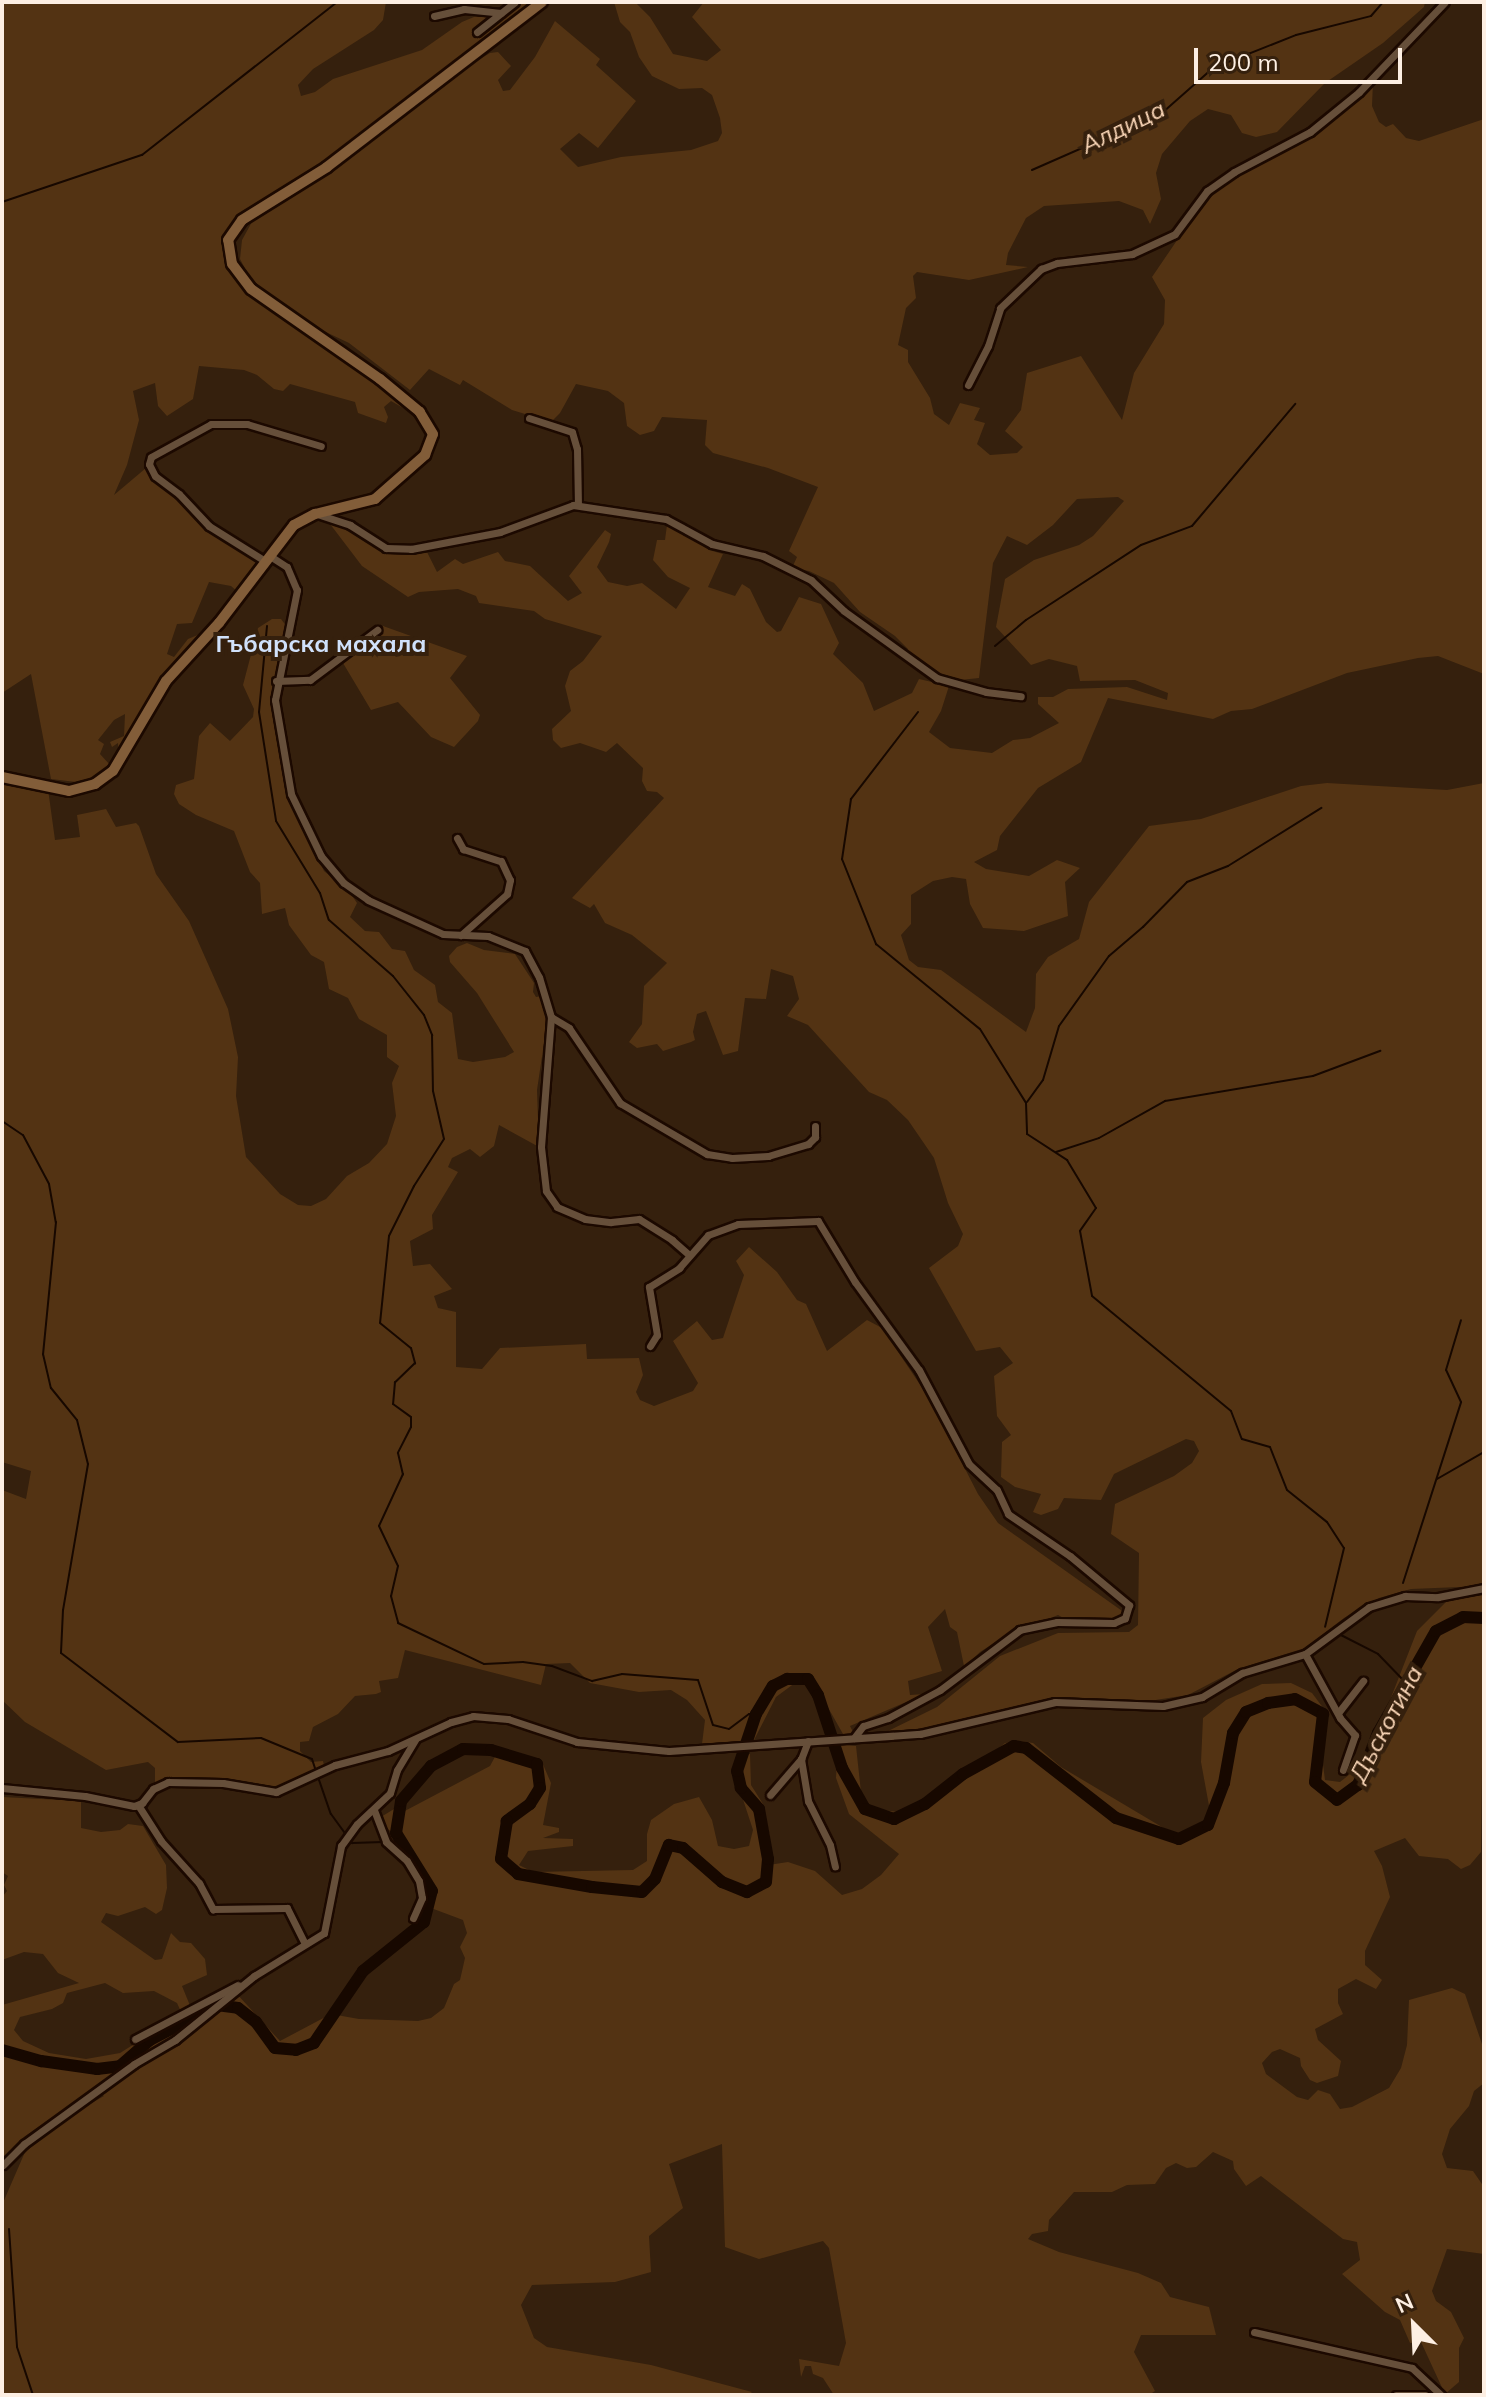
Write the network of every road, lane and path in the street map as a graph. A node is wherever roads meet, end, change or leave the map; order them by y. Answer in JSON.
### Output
{"nodes":[{"id":1,"x":515,"y":2,"type":"edge"},
{"id":2,"x":542,"y":2,"type":"edge"},
{"id":3,"x":1445,"y":2,"type":"edge"},
{"id":4,"x":501,"y":13,"type":"junction"},
{"id":5,"x":434,"y":16,"type":"dead end"},
{"id":6,"x":477,"y":32,"type":"dead end"},
{"id":7,"x":968,"y":385,"type":"dead end"},
{"id":8,"x":529,"y":418,"type":"dead end"},
{"id":9,"x":321,"y":446,"type":"dead end"},
{"id":10,"x":578,"y":505,"type":"junction"},
{"id":11,"x":315,"y":514,"type":"junction"},
{"id":12,"x":268,"y":559,"type":"junction"},
{"id":13,"x":377,"y":630,"type":"dead end"},
{"id":14,"x":276,"y":681,"type":"junction"},
{"id":15,"x":1021,"y":696,"type":"dead end"},
{"id":16,"x":2,"y":777,"type":"edge"},
{"id":17,"x":457,"y":838,"type":"dead end"},
{"id":18,"x":461,"y":935,"type":"junction"},
{"id":19,"x":551,"y":1017,"type":"junction"},
{"id":20,"x":815,"y":1126,"type":"dead end"},
{"id":21,"x":689,"y":1255,"type":"junction"},
{"id":22,"x":650,"y":1346,"type":"dead end"},
{"id":23,"x":1484,"y":1588,"type":"edge"},
{"id":24,"x":1305,"y":1654,"type":"junction"},
{"id":25,"x":1363,"y":1681,"type":"dead end"},
{"id":26,"x":1338,"y":1713,"type":"junction"},
{"id":27,"x":850,"y":1738,"type":"junction"},
{"id":28,"x":416,"y":1739,"type":"junction"},
{"id":29,"x":808,"y":1741,"type":"junction"},
{"id":30,"x":388,"y":1751,"type":"junction"},
{"id":31,"x":801,"y":1759,"type":"junction"},
{"id":32,"x":397,"y":1770,"type":"junction"},
{"id":33,"x":1343,"y":1770,"type":"dead end"},
{"id":34,"x":2,"y":1788,"type":"edge"},
{"id":35,"x":770,"y":1795,"type":"dead end"},
{"id":36,"x":138,"y":1805,"type":"junction"},
{"id":37,"x":374,"y":1810,"type":"junction"},
{"id":38,"x":835,"y":1866,"type":"dead end"},
{"id":39,"x":413,"y":1918,"type":"dead end"},
{"id":40,"x":305,"y":1944,"type":"junction"},
{"id":41,"x":254,"y":1976,"type":"junction"},
{"id":42,"x":135,"y":2039,"type":"dead end"},
{"id":43,"x":3,"y":2165,"type":"edge"},
{"id":44,"x":1254,"y":2332,"type":"dead end"},
{"id":45,"x":1396,"y":2395,"type":"edge"},
{"id":46,"x":1425,"y":2395,"type":"edge"},
{"id":47,"x":1441,"y":2395,"type":"edge"}],
"edges":[{"from":1,"to":4,"type":"street"},
{"from":2,"to":11,"type":"street"},
{"from":3,"to":7,"type":"street"},
{"from":4,"to":5,"type":"street"},
{"from":4,"to":6,"type":"street"},
{"from":8,"to":10,"type":"street"},
{"from":9,"to":12,"type":"street"},
{"from":10,"to":11,"type":"street"},
{"from":10,"to":15,"type":"street"},
{"from":11,"to":12,"type":"street"},
{"from":12,"to":14,"type":"street"},
{"from":12,"to":16,"type":"street"},
{"from":13,"to":14,"type":"street"},
{"from":14,"to":18,"type":"street"},
{"from":17,"to":18,"type":"street"},
{"from":18,"to":19,"type":"street"},
{"from":19,"to":20,"type":"street"},
{"from":19,"to":21,"type":"street"},
{"from":21,"to":22,"type":"street"},
{"from":21,"to":27,"type":"street"},
{"from":23,"to":24,"type":"street"},
{"from":24,"to":26,"type":"street"},
{"from":24,"to":27,"type":"street"},
{"from":25,"to":26,"type":"street"},
{"from":26,"to":33,"type":"street"},
{"from":27,"to":29,"type":"street"},
{"from":28,"to":29,"type":"street"},
{"from":28,"to":30,"type":"street"},
{"from":28,"to":32,"type":"street"},
{"from":29,"to":31,"type":"street"},
{"from":30,"to":32,"type":"street"},
{"from":30,"to":36,"type":"street"},
{"from":31,"to":35,"type":"street"},
{"from":31,"to":38,"type":"street"},
{"from":32,"to":37,"type":"street"},
{"from":34,"to":36,"type":"street"},
{"from":36,"to":40,"type":"street"},
{"from":37,"to":39,"type":"street"},
{"from":37,"to":40,"type":"street"},
{"from":40,"to":41,"type":"street"},
{"from":41,"to":42,"type":"street"},
{"from":41,"to":43,"type":"street"},
{"from":44,"to":47,"type":"street"},
{"from":45,"to":46,"type":"street"}]}
